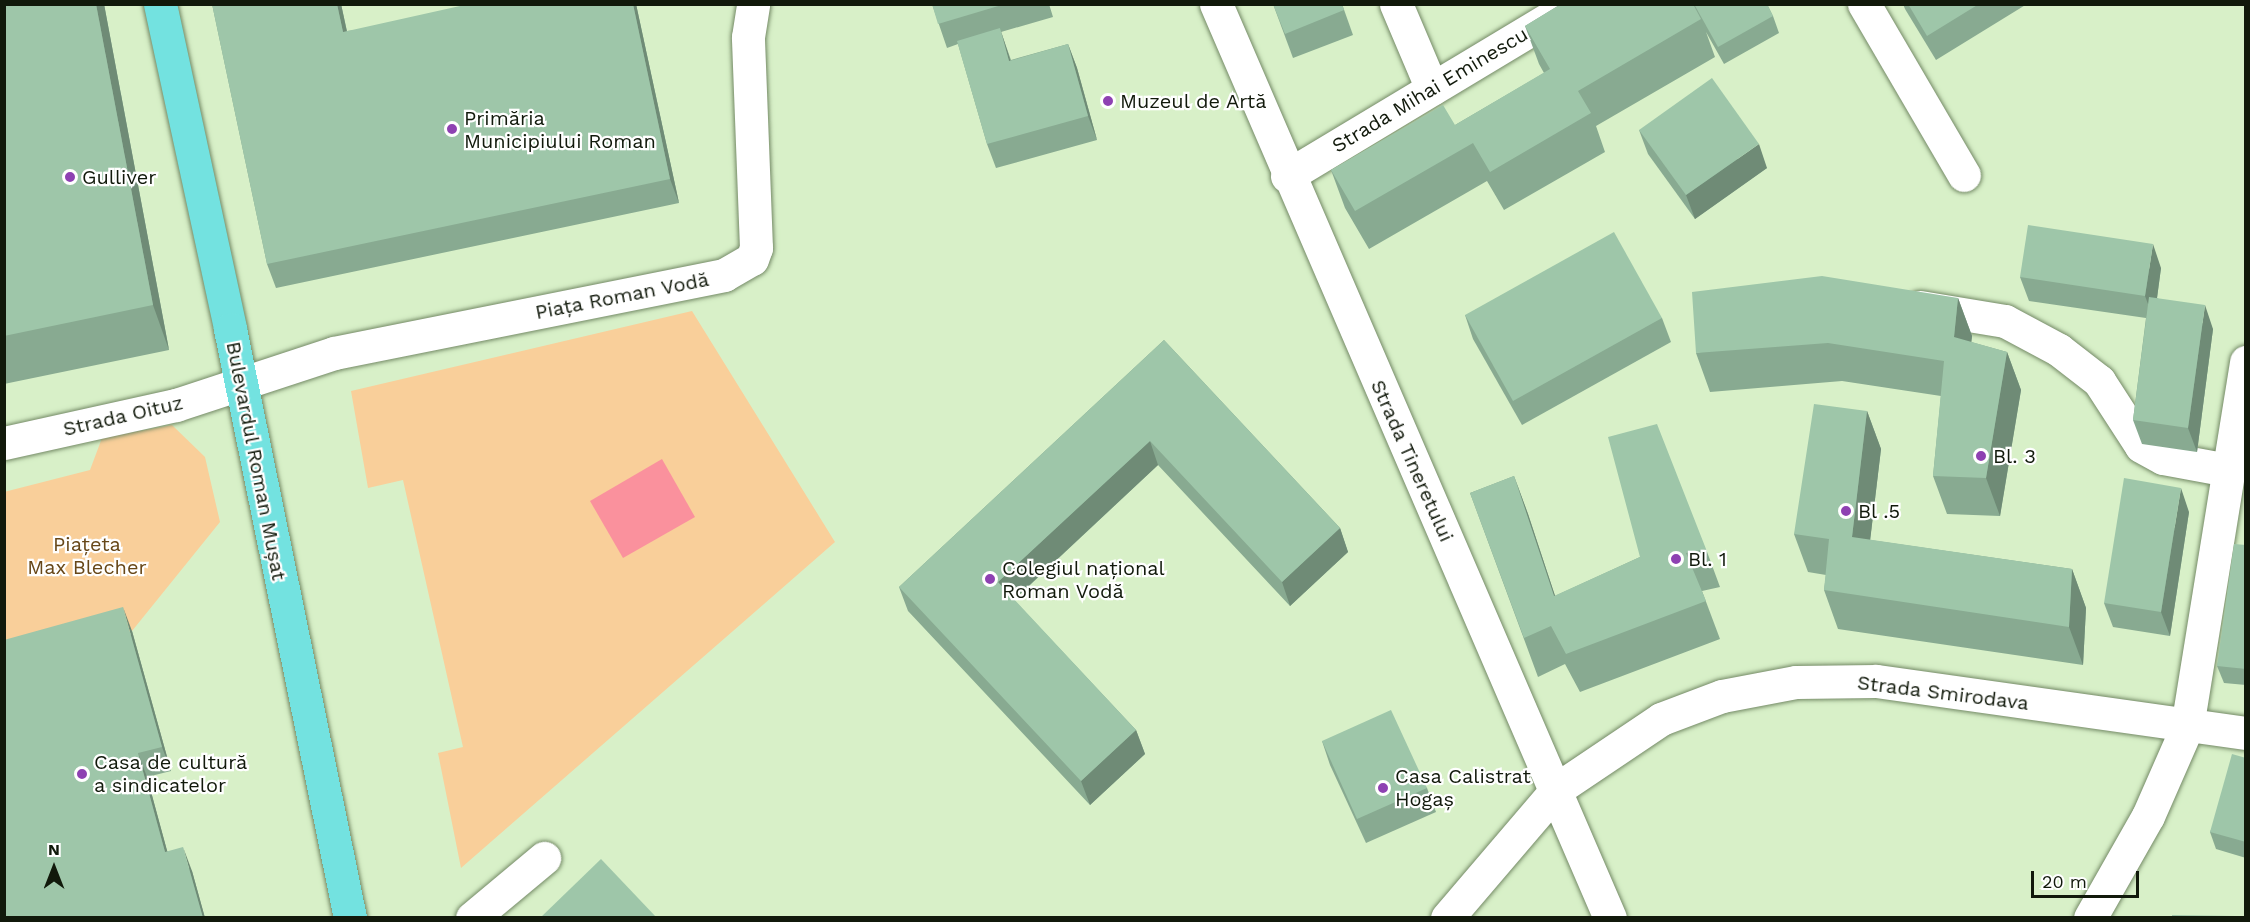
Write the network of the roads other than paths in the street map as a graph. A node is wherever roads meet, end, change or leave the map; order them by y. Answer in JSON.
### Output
{"nodes":[{"id":1,"x":159,"y":4,"type":"edge"},
{"id":2,"x":753,"y":4,"type":"edge"},
{"id":3,"x":1216,"y":4,"type":"edge"},
{"id":4,"x":1396,"y":4,"type":"edge"},
{"id":5,"x":1573,"y":4,"type":"edge"},
{"id":6,"x":1864,"y":4,"type":"edge"},
{"id":7,"x":1432,"y":88,"type":"junction"},
{"id":8,"x":1964,"y":175,"type":"dead end"},
{"id":9,"x":1287,"y":176,"type":"junction"},
{"id":10,"x":1892,"y":303,"type":"edge"},
{"id":11,"x":2246,"y":362,"type":"edge"},
{"id":12,"x":241,"y":385,"type":"junction"},
{"id":13,"x":4,"y":443,"type":"edge"},
{"id":14,"x":2229,"y":470,"type":"junction"},
{"id":15,"x":2187,"y":727,"type":"junction"},
{"id":16,"x":2246,"y":733,"type":"edge"},
{"id":17,"x":1557,"y":789,"type":"junction"},
{"id":18,"x":544,"y":858,"type":"dead end"},
{"id":19,"x":350,"y":918,"type":"edge"},
{"id":20,"x":472,"y":918,"type":"edge"},
{"id":21,"x":1447,"y":918,"type":"edge"},
{"id":22,"x":1610,"y":918,"type":"edge"},
{"id":23,"x":2090,"y":918,"type":"edge"}],
"edges":[{"from":1,"to":12,"type":"main road","name":"Bulevardul Roman Mușat"},
{"from":2,"to":12,"type":"street","name":"Piața Roman Vodă"},
{"from":3,"to":9,"type":"street","name":"Strada Tineretului"},
{"from":4,"to":7,"type":"street"},
{"from":5,"to":7,"type":"street","name":"Strada Mihai Eminescu"},
{"from":6,"to":8,"type":"street"},
{"from":7,"to":9,"type":"street","name":"Strada Mihai Eminescu"},
{"from":9,"to":17,"type":"street","name":"Strada Tineretului"},
{"from":10,"to":14,"type":"street"},
{"from":11,"to":14,"type":"street"},
{"from":12,"to":13,"type":"street","name":"Strada Oituz"},
{"from":12,"to":19,"type":"main road","name":"Bulevardul Roman Mușat"},
{"from":14,"to":15,"type":"street"},
{"from":15,"to":16,"type":"street","name":"Strada Smirodava"},
{"from":15,"to":17,"type":"street","name":"Strada Smirodava"},
{"from":15,"to":23,"type":"street"},
{"from":17,"to":21,"type":"street","name":"Strada Smirodava"},
{"from":17,"to":22,"type":"street","name":"Strada Tineretului"},
{"from":18,"to":20,"type":"street"}]}
